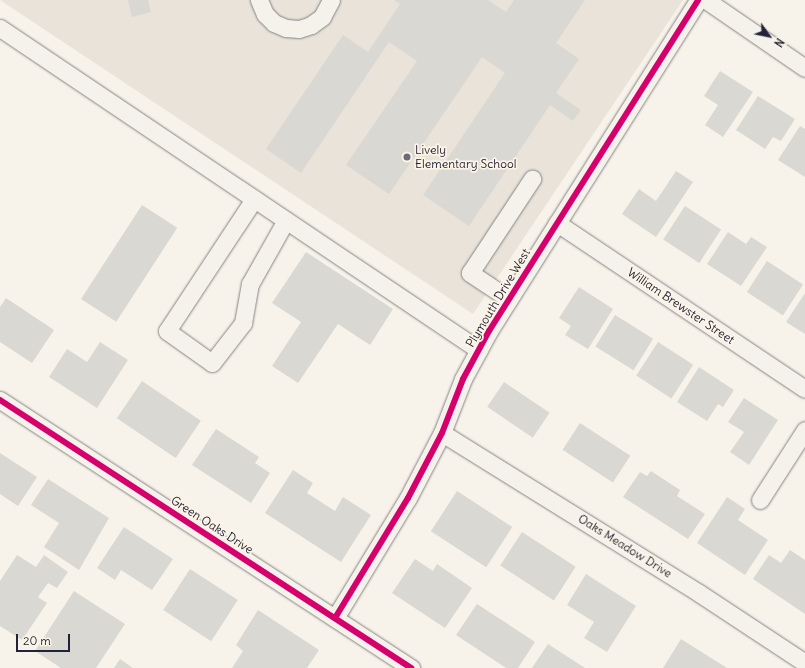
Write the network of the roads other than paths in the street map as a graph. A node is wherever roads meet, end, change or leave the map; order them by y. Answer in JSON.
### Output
{"nodes":[{"id":1,"x":259,"y":0,"type":"edge"},
{"id":2,"x":331,"y":0,"type":"edge"},
{"id":3,"x":698,"y":0,"type":"edge"},
{"id":4,"x":706,"y":0,"type":"edge"},
{"id":5,"x":0,"y":28,"type":"edge"},
{"id":6,"x":805,"y":68,"type":"edge"},
{"id":7,"x":532,"y":179,"type":"dead end"},
{"id":8,"x":254,"y":199,"type":"junction"},
{"id":9,"x":286,"y":220,"type":"junction"},
{"id":10,"x":557,"y":223,"type":"junction"},
{"id":11,"x":510,"y":299,"type":"junction"},
{"id":12,"x":479,"y":350,"type":"junction"},
{"id":13,"x":805,"y":389,"type":"edge"},
{"id":14,"x":0,"y":400,"type":"edge"},
{"id":15,"x":805,"y":430,"type":"edge"},
{"id":16,"x":442,"y":433,"type":"junction"},
{"id":17,"x":760,"y":500,"type":"dead end"},
{"id":18,"x":335,"y":618,"type":"junction"},
{"id":19,"x":805,"y":663,"type":"edge"},
{"id":20,"x":411,"y":668,"type":"edge"}],
"edges":[{"from":1,"to":2,"type":"street"},
{"from":3,"to":10,"type":"street","name":"Plymouth Drive West"},
{"from":4,"to":6,"type":"street"},
{"from":5,"to":8,"type":"street"},
{"from":7,"to":11,"type":"street"},
{"from":8,"to":9,"type":"street"},
{"from":8,"to":9,"type":"street"},
{"from":9,"to":12,"type":"street"},
{"from":10,"to":11,"type":"street","name":"Plymouth Drive West"},
{"from":10,"to":13,"type":"street","name":"William Brewster Street"},
{"from":11,"to":12,"type":"street","name":"Plymouth Drive West"},
{"from":12,"to":16,"type":"street","name":"Plymouth Drive West"},
{"from":14,"to":18,"type":"street","name":"Green Oaks Drive"},
{"from":15,"to":17,"type":"street"},
{"from":16,"to":18,"type":"street","name":"Plymouth Drive West"},
{"from":16,"to":19,"type":"street","name":"Oaks Meadow Drive"},
{"from":18,"to":20,"type":"street","name":"Green Oaks Drive"}]}
